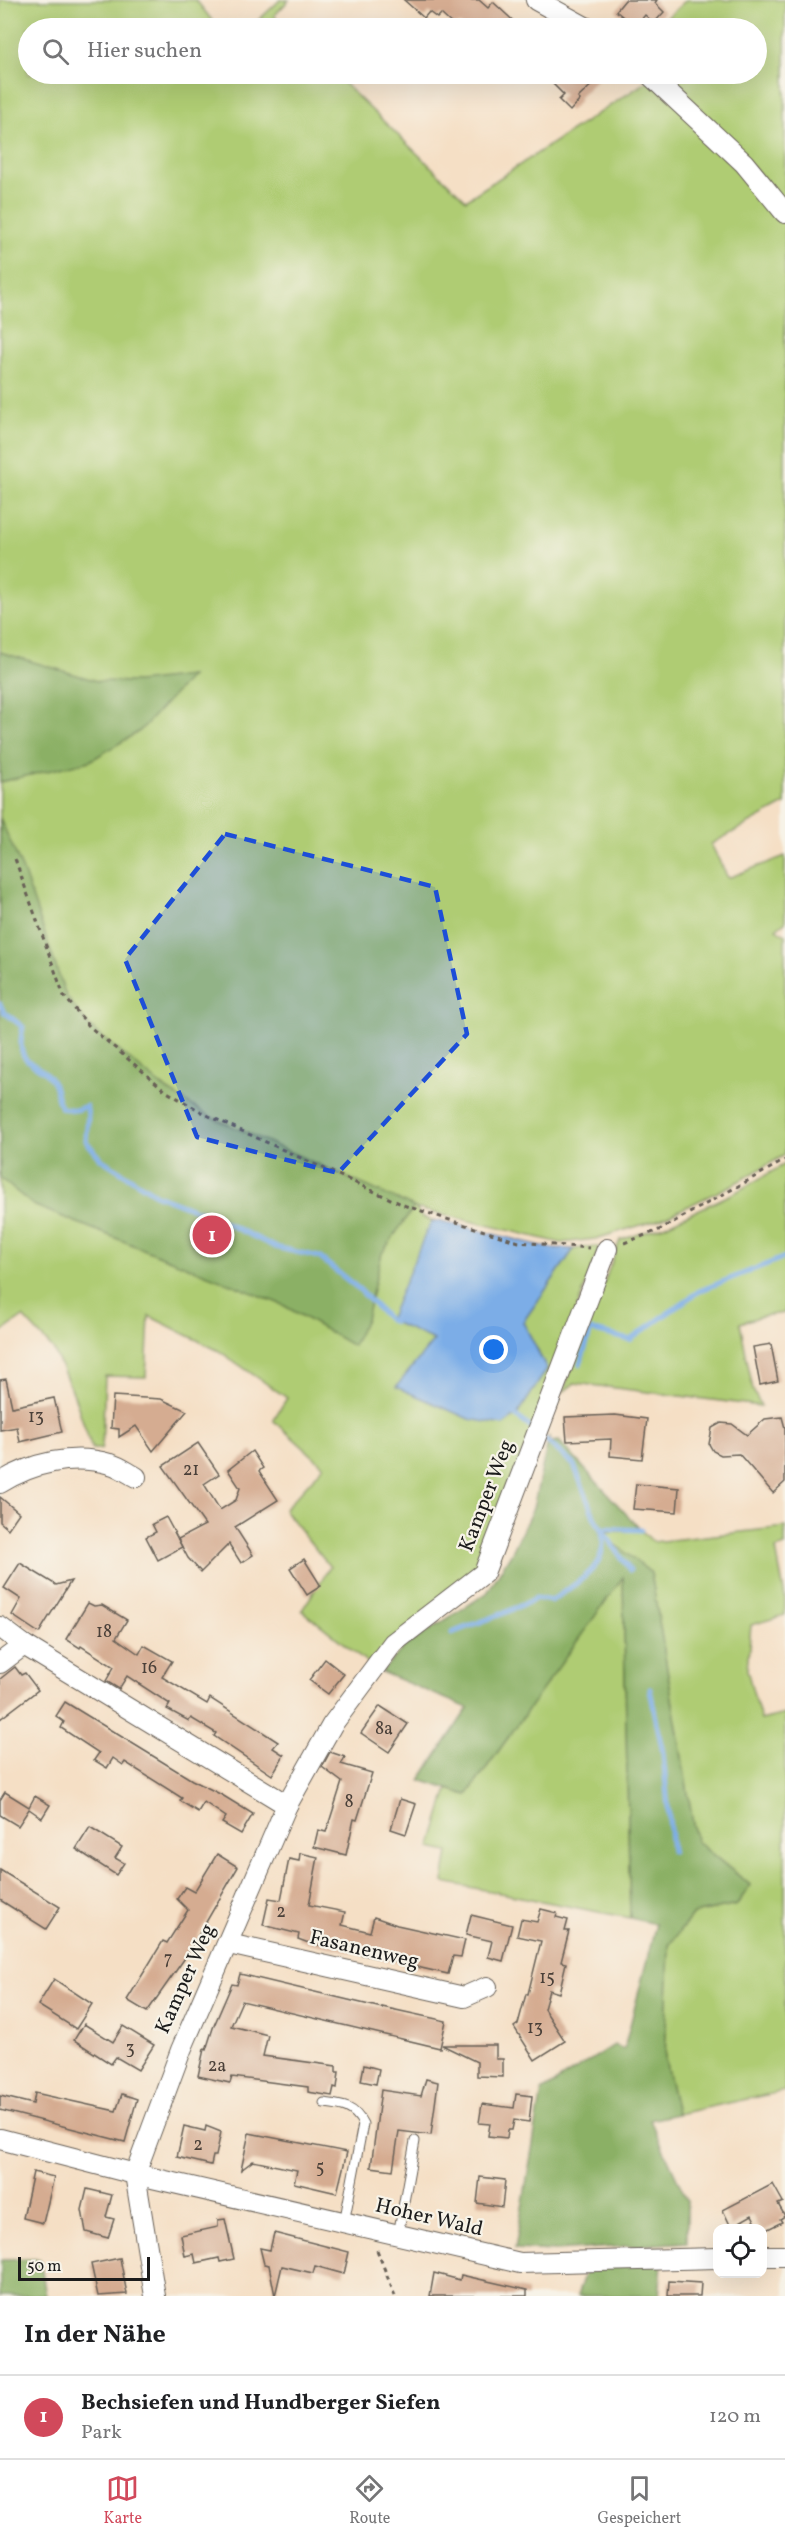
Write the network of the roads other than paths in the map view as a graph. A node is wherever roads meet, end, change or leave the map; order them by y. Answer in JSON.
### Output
{"nodes":[{"id":1,"x":536,"y":0,"type":"edge"},
{"id":2,"x":569,"y":18,"type":"edge"},
{"id":3,"x":660,"y":84,"type":"edge"},
{"id":4,"x":785,"y":213,"type":"edge"},
{"id":5,"x":607,"y":1249,"type":"road end"},
{"id":6,"x":136,"y":1477,"type":"dead end"},
{"id":7,"x":0,"y":1483,"type":"edge"},
{"id":8,"x":0,"y":1627,"type":"edge"},
{"id":9,"x":24,"y":1645,"type":"junction"},
{"id":10,"x":0,"y":1663,"type":"edge"},
{"id":11,"x":287,"y":1805,"type":"junction"},
{"id":12,"x":229,"y":1944,"type":"junction"},
{"id":13,"x":487,"y":1987,"type":"dead end"},
{"id":14,"x":324,"y":2103,"type":"dead end"},
{"id":15,"x":0,"y":2139,"type":"edge"},
{"id":16,"x":415,"y":2141,"type":"dead end"},
{"id":17,"x":135,"y":2174,"type":"junction"},
{"id":18,"x":344,"y":2223,"type":"junction"},
{"id":19,"x":398,"y":2235,"type":"junction"},
{"id":20,"x":767,"y":2256,"type":"edge"},
{"id":21,"x":785,"y":2256,"type":"edge"},
{"id":22,"x":713,"y":2258,"type":"edge"},
{"id":23,"x":155,"y":2296,"type":"edge"}],
"edges":[{"from":1,"to":2,"type":"street"},
{"from":3,"to":4,"type":"street"},
{"from":5,"to":11,"type":"street","name":"Kamper Weg"},
{"from":6,"to":7,"type":"street"},
{"from":8,"to":9,"type":"street"},
{"from":9,"to":10,"type":"street"},
{"from":9,"to":11,"type":"street"},
{"from":11,"to":12,"type":"street","name":"Kamper Weg"},
{"from":12,"to":13,"type":"street","name":"Fasanenweg"},
{"from":12,"to":17,"type":"street","name":"Kamper Weg"},
{"from":14,"to":18,"type":"lane"},
{"from":15,"to":17,"type":"street","name":"Hoher Wald"},
{"from":16,"to":19,"type":"lane"},
{"from":17,"to":18,"type":"street","name":"Hoher Wald"},
{"from":17,"to":23,"type":"street"},
{"from":18,"to":19,"type":"street","name":"Hoher Wald"},
{"from":19,"to":22,"type":"street","name":"Hoher Wald"},
{"from":20,"to":21,"type":"street"}]}
